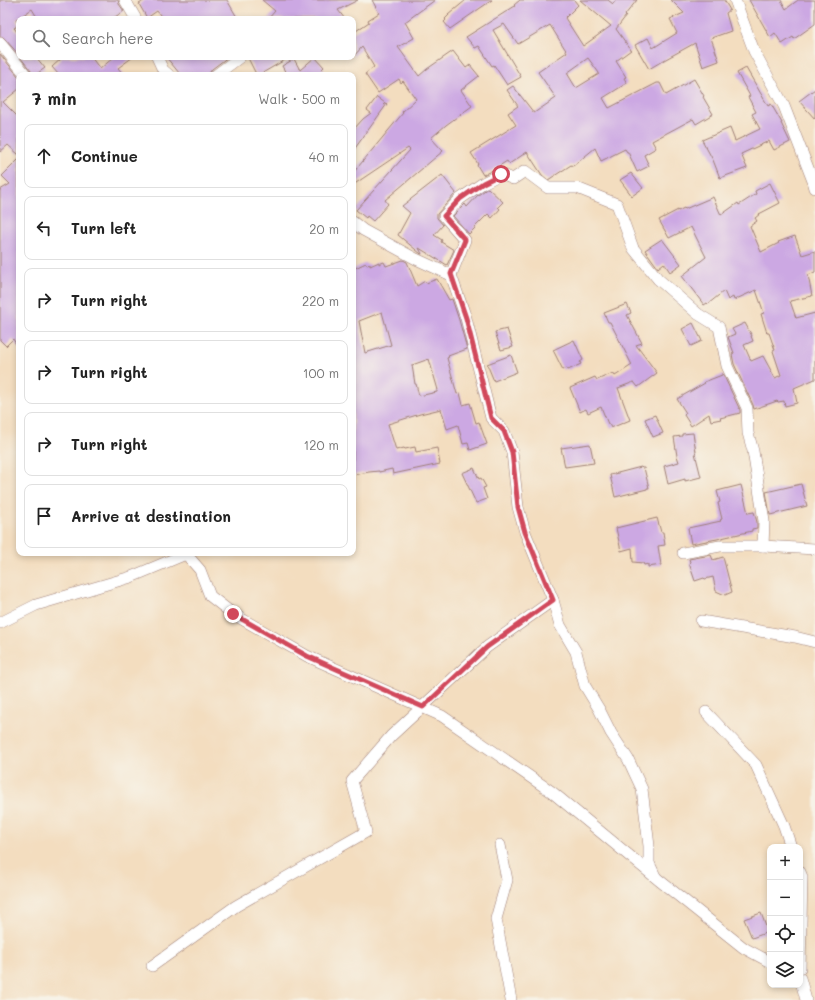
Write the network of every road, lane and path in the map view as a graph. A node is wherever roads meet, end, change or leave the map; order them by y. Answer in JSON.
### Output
{"nodes":[{"id":1,"x":125,"y":0,"type":"edge"},
{"id":2,"x":735,"y":0,"type":"edge"},
{"id":3,"x":134,"y":16,"type":"edge"},
{"id":4,"x":0,"y":43,"type":"edge"},
{"id":5,"x":158,"y":60,"type":"edge"},
{"id":6,"x":236,"y":60,"type":"edge"},
{"id":7,"x":24,"y":72,"type":"edge"},
{"id":8,"x":165,"y":72,"type":"edge"},
{"id":9,"x":220,"y":72,"type":"edge"},
{"id":10,"x":815,"y":188,"type":"edge"},
{"id":11,"x":356,"y":224,"type":"edge"},
{"id":12,"x":451,"y":274,"type":"junction"},
{"id":13,"x":763,"y":546,"type":"junction"},
{"id":14,"x":815,"y":549,"type":"edge"},
{"id":15,"x":683,"y":553,"type":"dead end"},
{"id":16,"x":181,"y":556,"type":"edge"},
{"id":17,"x":188,"y":556,"type":"edge"},
{"id":18,"x":553,"y":600,"type":"junction"},
{"id":19,"x":701,"y":621,"type":"dead end"},
{"id":20,"x":0,"y":623,"type":"edge"},
{"id":21,"x":815,"y":642,"type":"edge"},
{"id":22,"x":423,"y":707,"type":"junction"},
{"id":23,"x":706,"y":712,"type":"dead end"},
{"id":24,"x":790,"y":844,"type":"edge"},
{"id":25,"x":500,"y":846,"type":"dead end"},
{"id":26,"x":656,"y":878,"type":"junction"},
{"id":27,"x":802,"y":880,"type":"edge"},
{"id":28,"x":800,"y":952,"type":"edge"},
{"id":29,"x":767,"y":960,"type":"edge"},
{"id":30,"x":152,"y":966,"type":"dead end"},
{"id":31,"x":803,"y":988,"type":"edge"},
{"id":32,"x":511,"y":1000,"type":"edge"},
{"id":33,"x":806,"y":1000,"type":"edge"}],
"edges":[{"from":1,"to":3,"type":"street"},
{"from":2,"to":10,"type":"street"},
{"from":4,"to":7,"type":"street"},
{"from":5,"to":8,"type":"street"},
{"from":6,"to":9,"type":"street"},
{"from":11,"to":12,"type":"street"},
{"from":12,"to":13,"type":"street"},
{"from":12,"to":18,"type":"street"},
{"from":13,"to":14,"type":"street"},
{"from":13,"to":15,"type":"street"},
{"from":16,"to":20,"type":"street"},
{"from":17,"to":22,"type":"street"},
{"from":18,"to":22,"type":"street"},
{"from":18,"to":26,"type":"street"},
{"from":19,"to":21,"type":"street"},
{"from":22,"to":26,"type":"street"},
{"from":22,"to":30,"type":"street"},
{"from":23,"to":24,"type":"street"},
{"from":25,"to":32,"type":"street"},
{"from":26,"to":29,"type":"street"},
{"from":27,"to":28,"type":"street"},
{"from":31,"to":33,"type":"street"}]}
